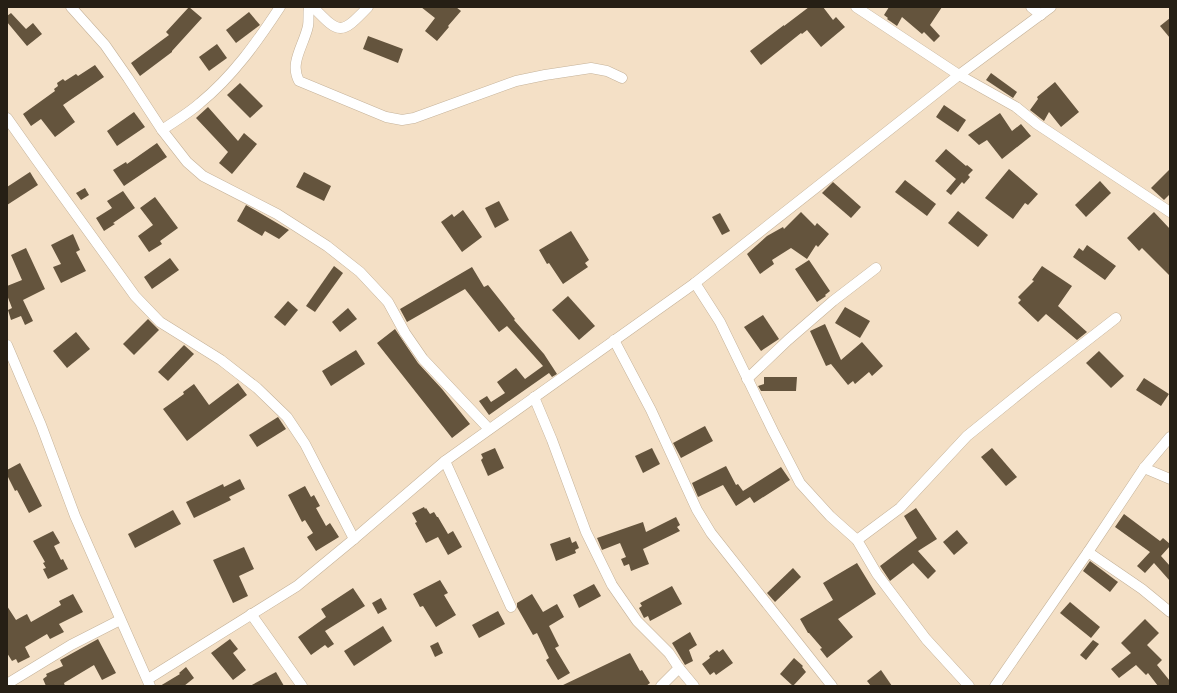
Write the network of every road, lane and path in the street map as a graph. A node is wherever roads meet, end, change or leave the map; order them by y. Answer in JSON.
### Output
{"nodes":[{"id":1,"x":70,"y":7,"type":"edge"},
{"id":2,"x":280,"y":7,"type":"edge"},
{"id":3,"x":309,"y":7,"type":"edge"},
{"id":4,"x":313,"y":7,"type":"edge"},
{"id":5,"x":368,"y":7,"type":"edge"},
{"id":6,"x":856,"y":7,"type":"edge"},
{"id":7,"x":1031,"y":7,"type":"edge"},
{"id":8,"x":1051,"y":7,"type":"edge"},
{"id":9,"x":1041,"y":15,"type":"junction"},
{"id":10,"x":959,"y":75,"type":"junction"},
{"id":11,"x":622,"y":78,"type":"dead end"},
{"id":12,"x":7,"y":118,"type":"edge"},
{"id":13,"x":162,"y":130,"type":"junction"},
{"id":14,"x":1170,"y":212,"type":"edge"},
{"id":15,"x":876,"y":268,"type":"dead end"},
{"id":16,"x":695,"y":283,"type":"junction"},
{"id":17,"x":1116,"y":318,"type":"dead end"},
{"id":18,"x":614,"y":340,"type":"junction"},
{"id":19,"x":7,"y":345,"type":"edge"},
{"id":20,"x":747,"y":379,"type":"junction"},
{"id":21,"x":534,"y":397,"type":"junction"},
{"id":22,"x":489,"y":430,"type":"junction"},
{"id":23,"x":1170,"y":437,"type":"edge"},
{"id":24,"x":445,"y":461,"type":"junction"},
{"id":25,"x":1144,"y":468,"type":"junction"},
{"id":26,"x":1170,"y":479,"type":"edge"},
{"id":27,"x":354,"y":539,"type":"junction"},
{"id":28,"x":857,"y":540,"type":"junction"},
{"id":29,"x":1088,"y":552,"type":"junction"},
{"id":30,"x":512,"y":608,"type":"dead end"},
{"id":31,"x":1170,"y":612,"type":"edge"},
{"id":32,"x":251,"y":614,"type":"junction"},
{"id":33,"x":120,"y":620,"type":"junction"},
{"id":34,"x":679,"y":668,"type":"junction"},
{"id":35,"x":149,"y":682,"type":"edge"},
{"id":36,"x":7,"y":684,"type":"edge"},
{"id":37,"x":302,"y":686,"type":"edge"},
{"id":38,"x":661,"y":686,"type":"edge"},
{"id":39,"x":694,"y":686,"type":"edge"},
{"id":40,"x":832,"y":686,"type":"edge"},
{"id":41,"x":969,"y":686,"type":"edge"},
{"id":42,"x":995,"y":686,"type":"edge"}],
"edges":[{"from":1,"to":13,"type":"street"},
{"from":2,"to":13,"type":"street"},
{"from":3,"to":11,"type":"street"},
{"from":4,"to":5,"type":"street"},
{"from":6,"to":10,"type":"street"},
{"from":7,"to":9,"type":"street"},
{"from":8,"to":9,"type":"street"},
{"from":9,"to":10,"type":"street"},
{"from":10,"to":14,"type":"street"},
{"from":10,"to":16,"type":"street"},
{"from":12,"to":27,"type":"street"},
{"from":13,"to":22,"type":"street"},
{"from":15,"to":20,"type":"street"},
{"from":16,"to":18,"type":"street"},
{"from":16,"to":20,"type":"street"},
{"from":17,"to":28,"type":"street"},
{"from":18,"to":21,"type":"street"},
{"from":18,"to":40,"type":"street"},
{"from":19,"to":33,"type":"street"},
{"from":20,"to":28,"type":"street"},
{"from":21,"to":22,"type":"street"},
{"from":21,"to":34,"type":"street"},
{"from":22,"to":24,"type":"street"},
{"from":23,"to":25,"type":"street"},
{"from":24,"to":27,"type":"street"},
{"from":24,"to":30,"type":"street"},
{"from":25,"to":26,"type":"street"},
{"from":25,"to":29,"type":"street"},
{"from":27,"to":32,"type":"street"},
{"from":28,"to":41,"type":"street"},
{"from":29,"to":31,"type":"street"},
{"from":29,"to":42,"type":"street"},
{"from":32,"to":35,"type":"street"},
{"from":32,"to":37,"type":"street"},
{"from":33,"to":35,"type":"street"},
{"from":33,"to":36,"type":"street"},
{"from":34,"to":38,"type":"street"},
{"from":34,"to":39,"type":"street"}]}
